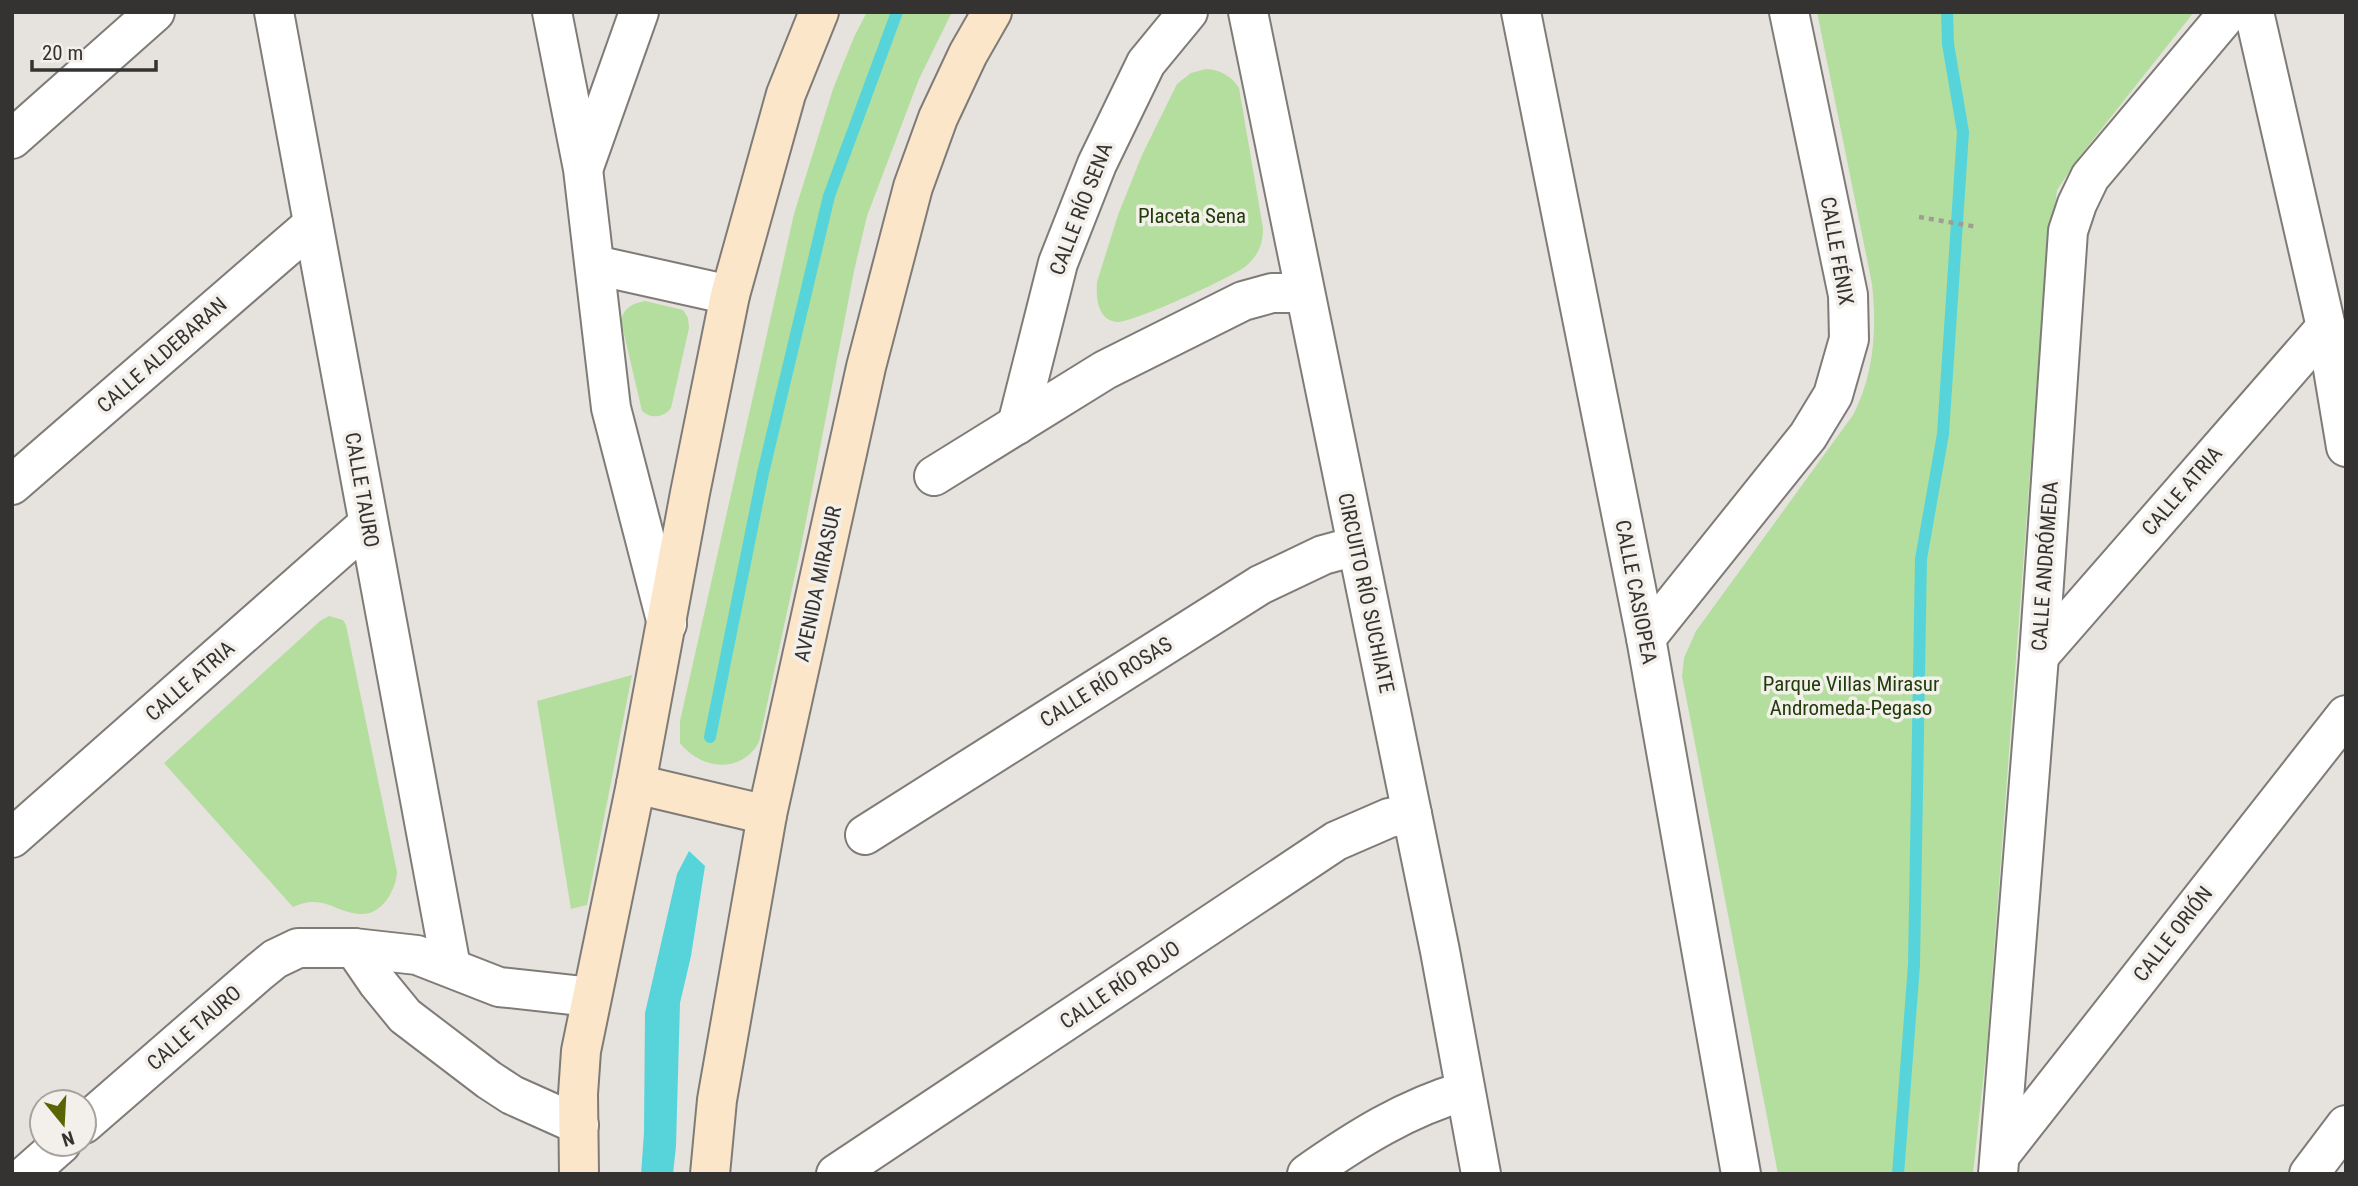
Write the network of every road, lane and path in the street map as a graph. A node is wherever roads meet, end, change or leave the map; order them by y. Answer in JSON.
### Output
{"nodes":[{"id":1,"x":155,"y":12,"type":"edge"},
{"id":2,"x":274,"y":12,"type":"edge"},
{"id":3,"x":552,"y":12,"type":"edge"},
{"id":4,"x":639,"y":12,"type":"edge"},
{"id":5,"x":819,"y":12,"type":"edge"},
{"id":6,"x":992,"y":12,"type":"edge"},
{"id":7,"x":1188,"y":12,"type":"edge"},
{"id":8,"x":1248,"y":12,"type":"edge"},
{"id":9,"x":1521,"y":12,"type":"edge"},
{"id":10,"x":1789,"y":12,"type":"edge"},
{"id":11,"x":2228,"y":12,"type":"edge"},
{"id":12,"x":2254,"y":12,"type":"edge"},
{"id":13,"x":12,"y":139,"type":"edge"},
{"id":14,"x":583,"y":169,"type":"junction"},
{"id":15,"x":1919,"y":217,"type":"dead end"},
{"id":16,"x":313,"y":224,"type":"junction"},
{"id":17,"x":1978,"y":227,"type":"dead end"},
{"id":18,"x":595,"y":265,"type":"junction"},
{"id":19,"x":1304,"y":293,"type":"junction"},
{"id":20,"x":730,"y":295,"type":"junction"},
{"id":21,"x":2326,"y":327,"type":"junction"},
{"id":22,"x":1017,"y":425,"type":"junction"},
{"id":23,"x":2346,"y":447,"type":"edge"},
{"id":24,"x":934,"y":477,"type":"dead end"},
{"id":25,"x":12,"y":485,"type":"edge"},
{"id":26,"x":368,"y":524,"type":"junction"},
{"id":27,"x":1356,"y":546,"type":"junction"},
{"id":28,"x":667,"y":624,"type":"junction"},
{"id":29,"x":1646,"y":638,"type":"junction"},
{"id":30,"x":2039,"y":656,"type":"junction"},
{"id":31,"x":2346,"y":715,"type":"edge"},
{"id":32,"x":636,"y":784,"type":"junction"},
{"id":33,"x":1412,"y":814,"type":"junction"},
{"id":34,"x":767,"y":815,"type":"junction"},
{"id":35,"x":864,"y":835,"type":"dead end"},
{"id":36,"x":12,"y":838,"type":"edge"},
{"id":37,"x":354,"y":947,"type":"junction"},
{"id":38,"x":451,"y":967,"type":"junction"},
{"id":39,"x":591,"y":997,"type":"junction"},
{"id":40,"x":1465,"y":1091,"type":"junction"},
{"id":41,"x":579,"y":1110,"type":"junction"},
{"id":42,"x":98,"y":1112,"type":"edge"},
{"id":43,"x":2346,"y":1125,"type":"edge"},
{"id":44,"x":45,"y":1158,"type":"edge"},
{"id":45,"x":2000,"y":1164,"type":"edge"},
{"id":46,"x":27,"y":1174,"type":"edge"},
{"id":47,"x":579,"y":1174,"type":"edge"},
{"id":48,"x":710,"y":1174,"type":"edge"},
{"id":49,"x":836,"y":1174,"type":"edge"},
{"id":50,"x":1307,"y":1174,"type":"edge"},
{"id":51,"x":1481,"y":1174,"type":"edge"},
{"id":52,"x":1741,"y":1174,"type":"edge"},
{"id":53,"x":2309,"y":1174,"type":"edge"}],
"edges":[{"from":1,"to":13,"type":"street"},
{"from":2,"to":16,"type":"street","name":"CALLE TAURO"},
{"from":3,"to":14,"type":"street"},
{"from":4,"to":14,"type":"street"},
{"from":5,"to":20,"type":"street"},
{"from":6,"to":34,"type":"street","name":"AVENIDA MIRASUR"},
{"from":7,"to":22,"type":"street","name":"CALLE RÍO SENA"},
{"from":8,"to":19,"type":"street","name":"CIRCUITO RÍO SUCHIATE"},
{"from":9,"to":29,"type":"street","name":"CALLE CASIOPEA"},
{"from":10,"to":29,"type":"street","name":"CALLE FÉNIX"},
{"from":11,"to":30,"type":"street","name":"CALLE ANDRÓMEDA"},
{"from":12,"to":21,"type":"street"},
{"from":14,"to":18,"type":"street"},
{"from":15,"to":17,"type":"path"},
{"from":16,"to":25,"type":"street","name":"CALLE ALDEBARAN"},
{"from":16,"to":26,"type":"street","name":"CALLE TAURO"},
{"from":18,"to":20,"type":"street"},
{"from":18,"to":28,"type":"street"},
{"from":19,"to":22,"type":"street"},
{"from":19,"to":27,"type":"street","name":"CIRCUITO RÍO SUCHIATE"},
{"from":20,"to":28,"type":"street"},
{"from":21,"to":23,"type":"street"},
{"from":21,"to":30,"type":"street","name":"CALLE ATRIA"},
{"from":22,"to":24,"type":"street"},
{"from":26,"to":36,"type":"street","name":"CALLE ATRIA"},
{"from":26,"to":38,"type":"street","name":"CALLE TAURO"},
{"from":27,"to":33,"type":"street","name":"CIRCUITO RÍO SUCHIATE"},
{"from":27,"to":35,"type":"street","name":"CALLE RÍO ROSAS"},
{"from":28,"to":32,"type":"street"},
{"from":29,"to":52,"type":"street","name":"CALLE CASIOPEA"},
{"from":30,"to":45,"type":"street","name":"CALLE ANDRÓMEDA"},
{"from":31,"to":45,"type":"street","name":"CALLE ORIÓN"},
{"from":32,"to":34,"type":"street"},
{"from":32,"to":39,"type":"street"},
{"from":33,"to":40,"type":"street","name":"CIRCUITO RÍO SUCHIATE"},
{"from":33,"to":49,"type":"street","name":"CALLE RÍO ROJO"},
{"from":34,"to":48,"type":"street","name":"AVENIDA MIRASUR"},
{"from":37,"to":38,"type":"street","name":"CALLE TAURO"},
{"from":37,"to":41,"type":"street"},
{"from":37,"to":42,"type":"street","name":"CALLE TAURO"},
{"from":38,"to":39,"type":"street","name":"CALLE TAURO"},
{"from":39,"to":41,"type":"street"},
{"from":40,"to":50,"type":"street"},
{"from":40,"to":51,"type":"street","name":"CIRCUITO RÍO SUCHIATE"},
{"from":41,"to":47,"type":"street"},
{"from":43,"to":53,"type":"street"},
{"from":44,"to":46,"type":"street"}]}
